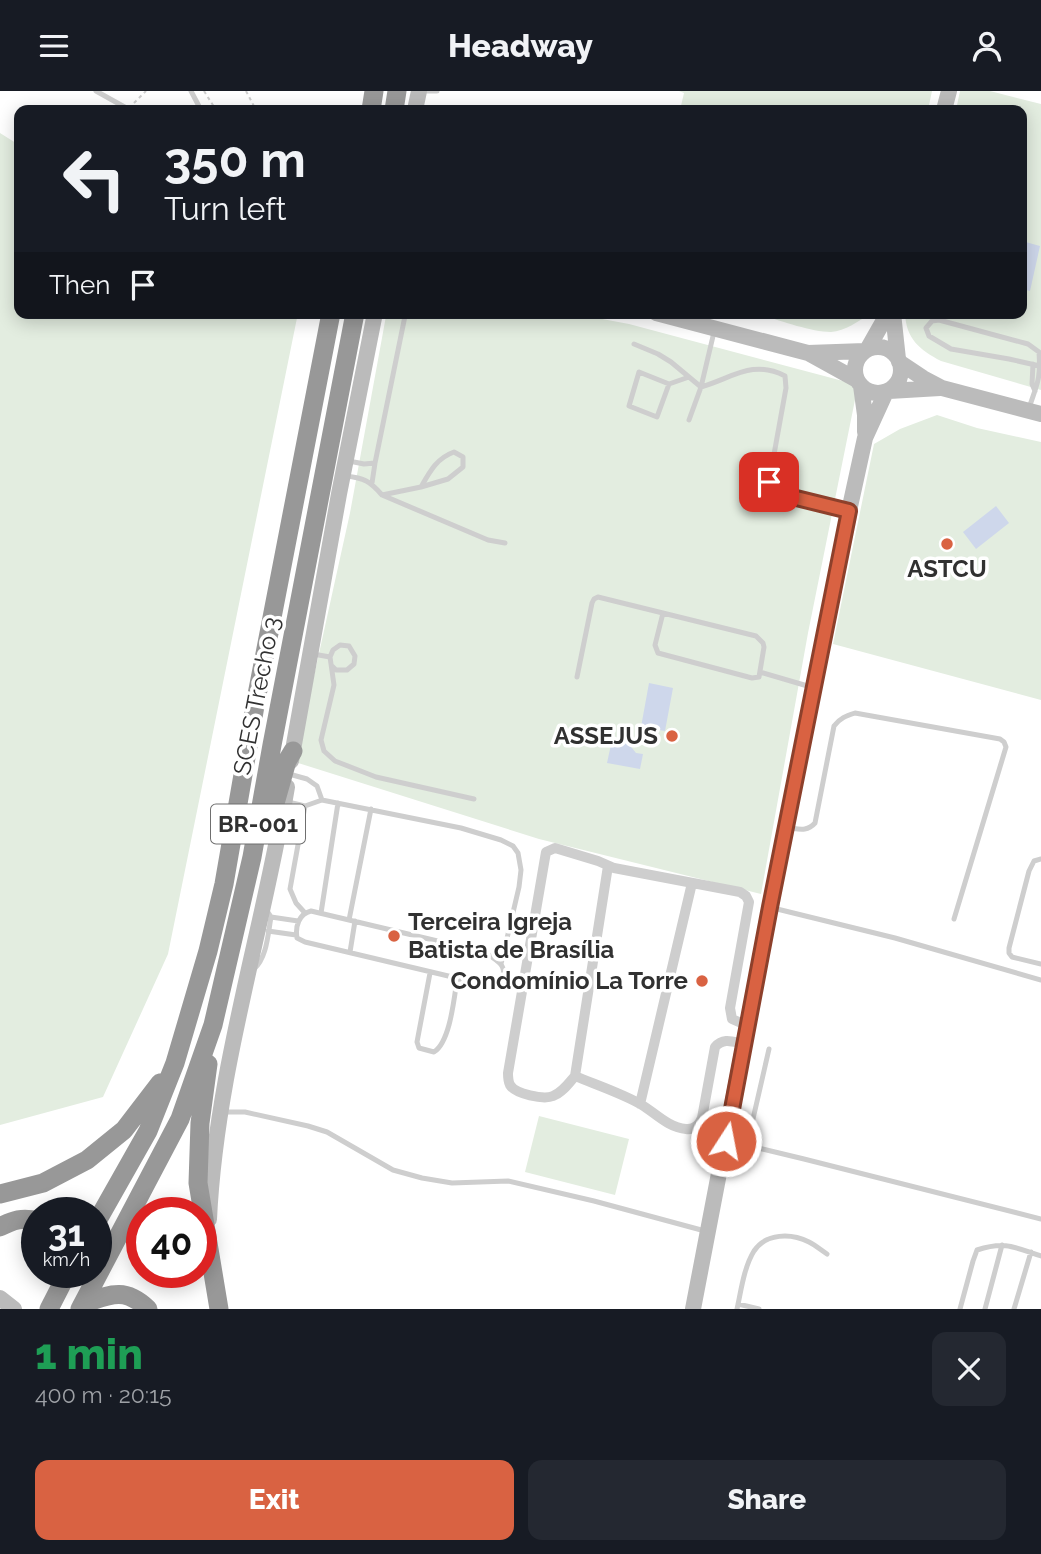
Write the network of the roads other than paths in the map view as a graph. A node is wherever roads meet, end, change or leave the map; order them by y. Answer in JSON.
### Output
{"nodes":[{"id":1,"x":96,"y":91,"type":"edge"},
{"id":2,"x":427,"y":91,"type":"edge"},
{"id":3,"x":437,"y":91,"type":"edge"},
{"id":4,"x":120,"y":105,"type":"edge"},
{"id":5,"x":330,"y":319,"type":"edge"},
{"id":6,"x":354,"y":319,"type":"edge"},
{"id":7,"x":374,"y":319,"type":"edge"},
{"id":8,"x":404,"y":319,"type":"edge"},
{"id":9,"x":679,"y":319,"type":"edge"},
{"id":10,"x":885,"y":319,"type":"edge"},
{"id":11,"x":894,"y":319,"type":"edge"},
{"id":12,"x":715,"y":329,"type":"junction"},
{"id":13,"x":634,"y":344,"type":"dead end"},
{"id":14,"x":866,"y":351,"type":"junction"},
{"id":15,"x":808,"y":353,"type":"junction"},
{"id":16,"x":898,"y":360,"type":"junction"},
{"id":17,"x":1037,"y":365,"type":"edge"},
{"id":18,"x":689,"y":377,"type":"junction"},
{"id":19,"x":859,"y":383,"type":"junction"},
{"id":20,"x":669,"y":384,"type":"junction"},
{"id":21,"x":701,"y":387,"type":"junction"},
{"id":22,"x":942,"y":388,"type":"junction"},
{"id":23,"x":888,"y":392,"type":"junction"},
{"id":24,"x":1034,"y":412,"type":"edge"},
{"id":25,"x":689,"y":420,"type":"dead end"},
{"id":26,"x":865,"y":438,"type":"junction"},
{"id":27,"x":375,"y":463,"type":"junction"},
{"id":28,"x":344,"y":468,"type":"junction"},
{"id":29,"x":372,"y":483,"type":"junction"},
{"id":30,"x":421,"y":487,"type":"junction"},
{"id":31,"x":382,"y":495,"type":"junction"},
{"id":32,"x":849,"y":511,"type":"junction"},
{"id":33,"x":505,"y":543,"type":"dead end"},
{"id":34,"x":663,"y":613,"type":"junction"},
{"id":35,"x":310,"y":654,"type":"junction"},
{"id":36,"x":330,"y":657,"type":"junction"},
{"id":37,"x":331,"y":666,"type":"junction"},
{"id":38,"x":760,"y":672,"type":"junction"},
{"id":39,"x":577,"y":677,"type":"dead end"},
{"id":40,"x":814,"y":688,"type":"junction"},
{"id":41,"x":293,"y":751,"type":"junction"},
{"id":42,"x":289,"y":774,"type":"junction"},
{"id":43,"x":474,"y":799,"type":"dead end"},
{"id":44,"x":322,"y":800,"type":"junction"},
{"id":45,"x":285,"y":801,"type":"junction"},
{"id":46,"x":338,"y":803,"type":"junction"},
{"id":47,"x":305,"y":806,"type":"junction"},
{"id":48,"x":371,"y":809,"type":"junction"},
{"id":49,"x":786,"y":827,"type":"junction"},
{"id":50,"x":253,"y":857,"type":"junction"},
{"id":51,"x":1041,"y":859,"type":"edge"},
{"id":52,"x":608,"y":866,"type":"junction"},
{"id":53,"x":692,"y":883,"type":"junction"},
{"id":54,"x":770,"y":907,"type":"junction"},
{"id":55,"x":267,"y":911,"type":"junction"},
{"id":56,"x":305,"y":913,"type":"junction"},
{"id":57,"x":321,"y":913,"type":"junction"},
{"id":58,"x":954,"y":919,"type":"dead end"},
{"id":59,"x":352,"y":920,"type":"junction"},
{"id":60,"x":298,"y":921,"type":"junction"},
{"id":61,"x":268,"y":931,"type":"junction"},
{"id":62,"x":296,"y":935,"type":"junction"},
{"id":63,"x":350,"y":952,"type":"junction"},
{"id":64,"x":501,"y":964,"type":"junction"},
{"id":65,"x":1041,"y":964,"type":"edge"},
{"id":66,"x":249,"y":973,"type":"junction"},
{"id":67,"x":430,"y":973,"type":"junction"},
{"id":68,"x":457,"y":980,"type":"junction"},
{"id":69,"x":1041,"y":980,"type":"edge"},
{"id":70,"x":213,"y":1025,"type":"junction"},
{"id":71,"x":748,"y":1026,"type":"junction"},
{"id":72,"x":744,"y":1044,"type":"junction"},
{"id":73,"x":769,"y":1049,"type":"dead end"},
{"id":74,"x":176,"y":1063,"type":"junction"},
{"id":75,"x":575,"y":1076,"type":"junction"},
{"id":76,"x":640,"y":1104,"type":"junction"},
{"id":77,"x":220,"y":1112,"type":"junction"},
{"id":78,"x":726,"y":1141,"type":"junction"},
{"id":79,"x":747,"y":1145,"type":"junction"},
{"id":80,"x":0,"y":1194,"type":"edge"},
{"id":81,"x":111,"y":1197,"type":"edge"},
{"id":82,"x":200,"y":1197,"type":"edge"},
{"id":83,"x":210,"y":1197,"type":"edge"},
{"id":84,"x":21,"y":1219,"type":"edge"},
{"id":85,"x":1041,"y":1219,"type":"edge"},
{"id":86,"x":0,"y":1227,"type":"edge"},
{"id":87,"x":708,"y":1232,"type":"junction"},
{"id":88,"x":1002,"y":1245,"type":"junction"},
{"id":89,"x":1031,"y":1252,"type":"junction"},
{"id":90,"x":827,"y":1254,"type":"dead end"},
{"id":91,"x":1041,"y":1255,"type":"edge"},
{"id":92,"x":59,"y":1288,"type":"edge"},
{"id":93,"x":215,"y":1288,"type":"edge"},
{"id":94,"x":0,"y":1298,"type":"edge"},
{"id":95,"x":82,"y":1306,"type":"edge"},
{"id":96,"x":737,"y":1306,"type":"edge"},
{"id":97,"x":50,"y":1308,"type":"edge"},
{"id":98,"x":14,"y":1309,"type":"edge"},
{"id":99,"x":148,"y":1309,"type":"edge"},
{"id":100,"x":219,"y":1309,"type":"edge"},
{"id":101,"x":692,"y":1309,"type":"edge"},
{"id":102,"x":759,"y":1309,"type":"edge"},
{"id":103,"x":960,"y":1309,"type":"edge"},
{"id":104,"x":985,"y":1309,"type":"edge"},
{"id":105,"x":1014,"y":1309,"type":"edge"}],
"edges":[{"from":1,"to":4,"type":"lane"},
{"from":2,"to":3,"type":"lane"},
{"from":5,"to":74,"type":"highway","name":"SCES Trecho 3","number":"BR-001"},
{"from":6,"to":50,"type":"highway","name":"SCES Trecho 3","number":"BR-001"},
{"from":7,"to":28,"type":"street"},
{"from":8,"to":27,"type":"lane"},
{"from":9,"to":12,"type":"street"},
{"from":10,"to":14,"type":"street"},
{"from":11,"to":16,"type":"street"},
{"from":12,"to":15,"type":"street"},
{"from":12,"to":21,"type":"lane"},
{"from":13,"to":18,"type":"lane"},
{"from":14,"to":15,"type":"street"},
{"from":14,"to":16,"type":"street"},
{"from":14,"to":19,"type":"street"},
{"from":15,"to":19,"type":"street"},
{"from":16,"to":22,"type":"street"},
{"from":16,"to":23,"type":"street"},
{"from":17,"to":17,"type":"lane"},
{"from":17,"to":24,"type":"lane"},
{"from":18,"to":20,"type":"lane"},
{"from":18,"to":21,"type":"lane"},
{"from":19,"to":23,"type":"street"},
{"from":19,"to":26,"type":"street"},
{"from":20,"to":20,"type":"lane"},
{"from":21,"to":25,"type":"lane"},
{"from":21,"to":32,"type":"lane"},
{"from":22,"to":23,"type":"street"},
{"from":22,"to":24,"type":"street"},
{"from":23,"to":26,"type":"street"},
{"from":26,"to":32,"type":"street"},
{"from":27,"to":28,"type":"lane"},
{"from":27,"to":29,"type":"lane"},
{"from":28,"to":29,"type":"lane"},
{"from":28,"to":35,"type":"street"},
{"from":29,"to":31,"type":"lane"},
{"from":30,"to":30,"type":"lane"},
{"from":30,"to":31,"type":"lane"},
{"from":31,"to":33,"type":"lane"},
{"from":32,"to":40,"type":"street"},
{"from":34,"to":38,"type":"lane"},
{"from":34,"to":38,"type":"lane"},
{"from":34,"to":39,"type":"lane"},
{"from":35,"to":36,"type":"lane"},
{"from":35,"to":41,"type":"street"},
{"from":36,"to":37,"type":"lane"},
{"from":36,"to":37,"type":"lane"},
{"from":37,"to":43,"type":"lane"},
{"from":38,"to":40,"type":"lane"},
{"from":40,"to":49,"type":"street"},
{"from":41,"to":42,"type":"street"},
{"from":41,"to":50,"type":"highway"},
{"from":42,"to":44,"type":"lane"},
{"from":42,"to":45,"type":"street"},
{"from":44,"to":46,"type":"lane"},
{"from":44,"to":47,"type":"lane"},
{"from":45,"to":47,"type":"lane"},
{"from":45,"to":55,"type":"street"},
{"from":46,"to":48,"type":"lane"},
{"from":46,"to":57,"type":"lane"},
{"from":47,"to":56,"type":"lane"},
{"from":48,"to":59,"type":"lane"},
{"from":48,"to":64,"type":"lane"},
{"from":49,"to":54,"type":"street"},
{"from":49,"to":58,"type":"lane"},
{"from":50,"to":70,"type":"highway","name":"SCES Trecho 3","number":"BR-001"},
{"from":51,"to":65,"type":"lane"},
{"from":52,"to":53,"type":"street"},
{"from":52,"to":75,"type":"street"},
{"from":52,"to":75,"type":"street"},
{"from":53,"to":71,"type":"street"},
{"from":53,"to":76,"type":"street"},
{"from":54,"to":69,"type":"lane"},
{"from":54,"to":71,"type":"street"},
{"from":55,"to":60,"type":"lane"},
{"from":55,"to":61,"type":"lane"},
{"from":55,"to":66,"type":"street"},
{"from":56,"to":57,"type":"lane"},
{"from":56,"to":60,"type":"lane"},
{"from":57,"to":59,"type":"lane"},
{"from":59,"to":63,"type":"lane"},
{"from":59,"to":64,"type":"lane"},
{"from":60,"to":62,"type":"lane"},
{"from":61,"to":62,"type":"lane"},
{"from":61,"to":66,"type":"lane"},
{"from":62,"to":63,"type":"lane"},
{"from":63,"to":67,"type":"lane"},
{"from":64,"to":68,"type":"lane"},
{"from":66,"to":77,"type":"street"},
{"from":67,"to":68,"type":"lane"},
{"from":67,"to":68,"type":"lane"},
{"from":70,"to":82,"type":"highway"},
{"from":70,"to":95,"type":"highway","name":"SCES Trecho 3","number":"BR-001"},
{"from":71,"to":72,"type":"street"},
{"from":72,"to":76,"type":"street"},
{"from":72,"to":78,"type":"street"},
{"from":73,"to":79,"type":"lane"},
{"from":74,"to":80,"type":"highway"},
{"from":74,"to":81,"type":"highway","name":"SCES Trecho 3","number":"BR-001"},
{"from":75,"to":76,"type":"street"},
{"from":77,"to":83,"type":"street"},
{"from":77,"to":87,"type":"lane"},
{"from":78,"to":79,"type":"lane"},
{"from":78,"to":87,"type":"street"},
{"from":79,"to":85,"type":"lane"},
{"from":84,"to":86,"type":"highway"},
{"from":87,"to":101,"type":"street"},
{"from":88,"to":89,"type":"lane"},
{"from":88,"to":103,"type":"lane"},
{"from":88,"to":104,"type":"lane"},
{"from":89,"to":91,"type":"lane"},
{"from":89,"to":105,"type":"lane"},
{"from":90,"to":96,"type":"lane"},
{"from":92,"to":97,"type":"highway"},
{"from":93,"to":100,"type":"highway"},
{"from":94,"to":98,"type":"street"},
{"from":95,"to":99,"type":"highway"},
{"from":96,"to":102,"type":"lane"}]}
